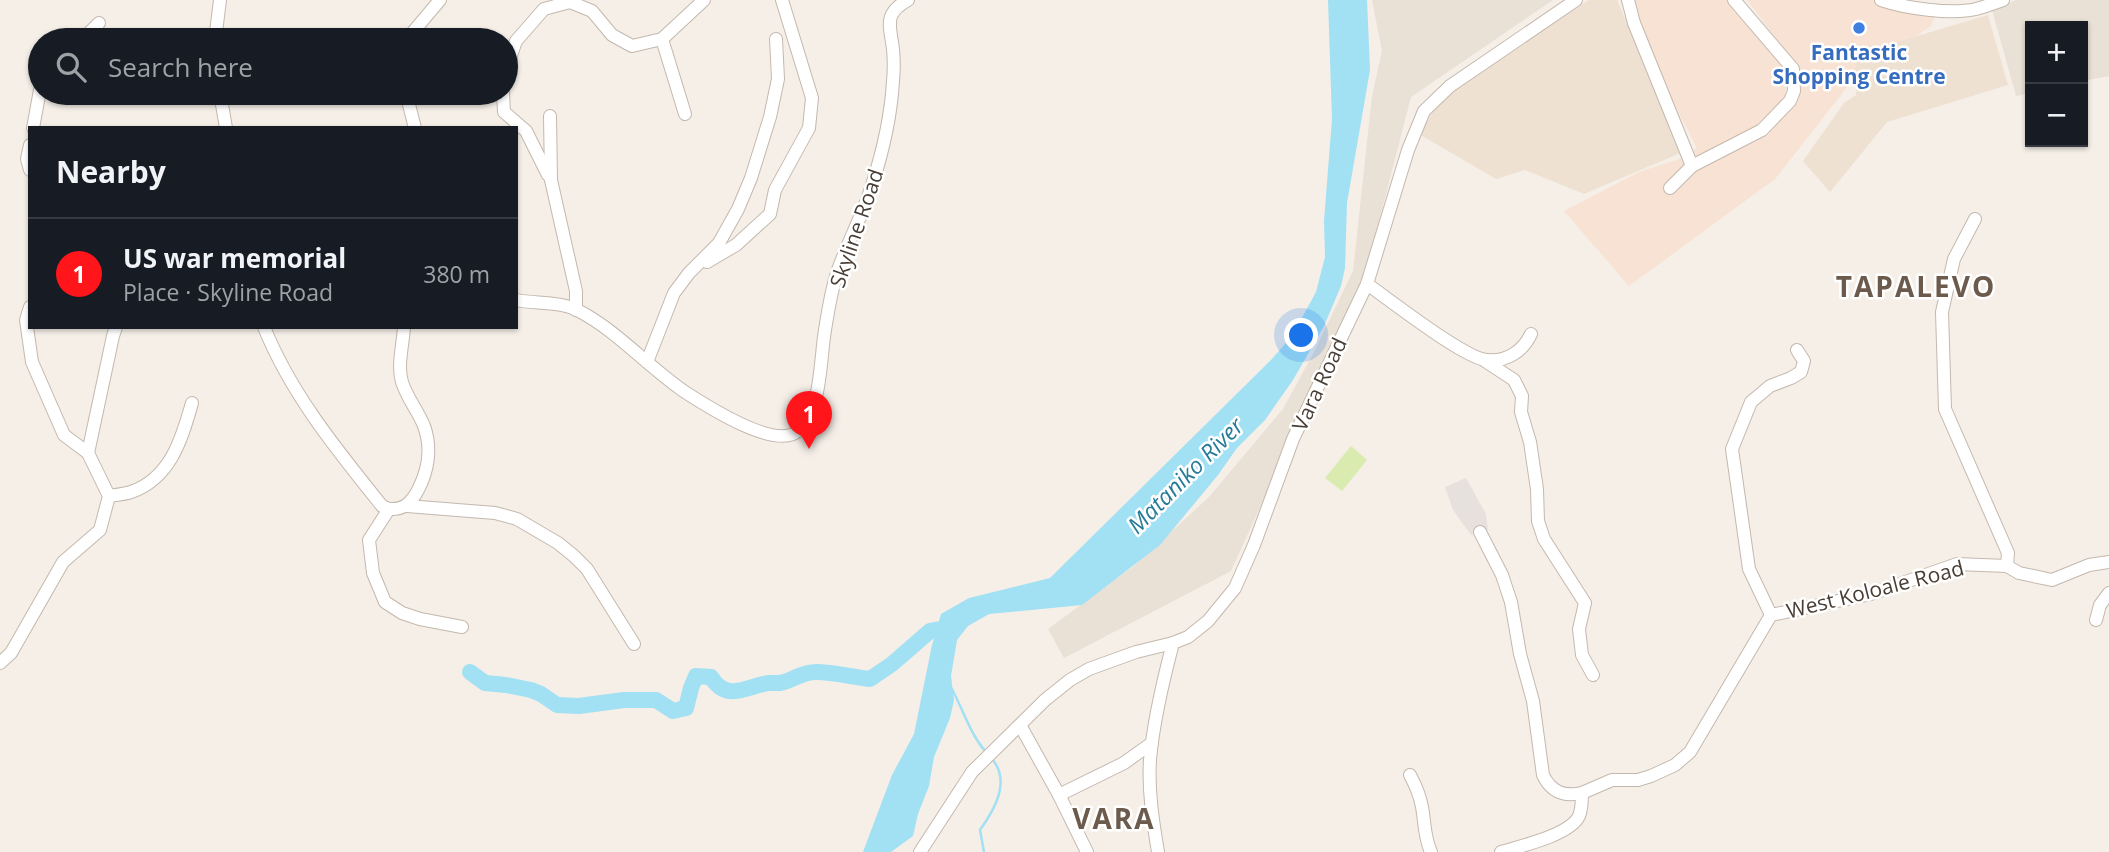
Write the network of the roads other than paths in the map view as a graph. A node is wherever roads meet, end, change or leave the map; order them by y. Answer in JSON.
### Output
{"nodes":[{"id":1,"x":220,"y":0,"type":"edge"},
{"id":2,"x":440,"y":0,"type":"edge"},
{"id":3,"x":704,"y":0,"type":"edge"},
{"id":4,"x":782,"y":0,"type":"edge"},
{"id":5,"x":908,"y":0,"type":"edge"},
{"id":6,"x":1576,"y":0,"type":"edge"},
{"id":7,"x":1628,"y":0,"type":"edge"},
{"id":8,"x":1734,"y":0,"type":"edge"},
{"id":9,"x":1881,"y":0,"type":"edge"},
{"id":10,"x":2003,"y":0,"type":"edge"},
{"id":11,"x":99,"y":23,"type":"dead end"},
{"id":12,"x":94,"y":28,"type":"edge"},
{"id":13,"x":216,"y":28,"type":"edge"},
{"id":14,"x":416,"y":28,"type":"edge"},
{"id":15,"x":518,"y":39,"type":"edge"},
{"id":16,"x":662,"y":39,"type":"junction"},
{"id":17,"x":776,"y":39,"type":"dead end"},
{"id":18,"x":37,"y":105,"type":"edge"},
{"id":19,"x":222,"y":105,"type":"edge"},
{"id":20,"x":409,"y":105,"type":"edge"},
{"id":21,"x":504,"y":105,"type":"edge"},
{"id":22,"x":685,"y":114,"type":"dead end"},
{"id":23,"x":550,"y":116,"type":"dead end"},
{"id":24,"x":33,"y":126,"type":"edge"},
{"id":25,"x":226,"y":126,"type":"edge"},
{"id":26,"x":414,"y":126,"type":"edge"},
{"id":27,"x":1692,"y":166,"type":"junction"},
{"id":28,"x":551,"y":180,"type":"junction"},
{"id":29,"x":1670,"y":188,"type":"dead end"},
{"id":30,"x":1975,"y":219,"type":"dead end"},
{"id":31,"x":689,"y":273,"type":"junction"},
{"id":32,"x":1367,"y":284,"type":"junction"},
{"id":33,"x":518,"y":300,"type":"edge"},
{"id":34,"x":576,"y":310,"type":"junction"},
{"id":35,"x":28,"y":314,"type":"edge"},
{"id":36,"x":115,"y":329,"type":"edge"},
{"id":37,"x":265,"y":329,"type":"edge"},
{"id":38,"x":404,"y":329,"type":"edge"},
{"id":39,"x":1531,"y":334,"type":"dead end"},
{"id":40,"x":1797,"y":350,"type":"dead end"},
{"id":41,"x":1485,"y":361,"type":"junction"},
{"id":42,"x":647,"y":362,"type":"junction"},
{"id":43,"x":192,"y":403,"type":"dead end"},
{"id":44,"x":88,"y":453,"type":"junction"},
{"id":45,"x":109,"y":496,"type":"junction"},
{"id":46,"x":407,"y":506,"type":"junction"},
{"id":47,"x":388,"y":509,"type":"junction"},
{"id":48,"x":1480,"y":532,"type":"dead end"},
{"id":49,"x":2109,"y":562,"type":"edge"},
{"id":50,"x":2007,"y":566,"type":"junction"},
{"id":51,"x":2109,"y":593,"type":"edge"},
{"id":52,"x":1771,"y":615,"type":"junction"},
{"id":53,"x":2096,"y":620,"type":"dead end"},
{"id":54,"x":462,"y":627,"type":"dead end"},
{"id":55,"x":1173,"y":643,"type":"junction"},
{"id":56,"x":634,"y":644,"type":"dead end"},
{"id":57,"x":0,"y":663,"type":"edge"},
{"id":58,"x":1593,"y":676,"type":"dead end"},
{"id":59,"x":1020,"y":725,"type":"junction"},
{"id":60,"x":1152,"y":743,"type":"junction"},
{"id":61,"x":1410,"y":775,"type":"dead end"},
{"id":62,"x":1582,"y":793,"type":"junction"},
{"id":63,"x":1059,"y":795,"type":"junction"},
{"id":64,"x":920,"y":852,"type":"edge"},
{"id":65,"x":1087,"y":852,"type":"edge"},
{"id":66,"x":1158,"y":852,"type":"edge"},
{"id":67,"x":1431,"y":852,"type":"edge"},
{"id":68,"x":1501,"y":852,"type":"edge"}],
"edges":[{"from":1,"to":13,"type":"street"},
{"from":2,"to":14,"type":"street"},
{"from":3,"to":16,"type":"street"},
{"from":4,"to":31,"type":"street"},
{"from":5,"to":42,"type":"street","name":"Skyline Road"},
{"from":6,"to":32,"type":"street","name":"Vara Road"},
{"from":7,"to":27,"type":"street"},
{"from":8,"to":27,"type":"street"},
{"from":9,"to":10,"type":"street"},
{"from":11,"to":12,"type":"street"},
{"from":15,"to":16,"type":"street"},
{"from":16,"to":22,"type":"street"},
{"from":17,"to":31,"type":"street"},
{"from":18,"to":24,"type":"street"},
{"from":19,"to":25,"type":"street"},
{"from":20,"to":26,"type":"street"},
{"from":21,"to":28,"type":"street"},
{"from":23,"to":28,"type":"street"},
{"from":27,"to":29,"type":"street"},
{"from":28,"to":34,"type":"street"},
{"from":30,"to":50,"type":"street"},
{"from":31,"to":42,"type":"street"},
{"from":32,"to":41,"type":"street"},
{"from":32,"to":55,"type":"street","name":"Vara Road"},
{"from":33,"to":34,"type":"street","name":"Skyline Road"},
{"from":34,"to":42,"type":"street","name":"Skyline Road"},
{"from":35,"to":44,"type":"street"},
{"from":36,"to":44,"type":"street"},
{"from":37,"to":47,"type":"street"},
{"from":38,"to":46,"type":"street"},
{"from":39,"to":41,"type":"street"},
{"from":40,"to":52,"type":"street"},
{"from":41,"to":58,"type":"street"},
{"from":43,"to":45,"type":"street"},
{"from":44,"to":45,"type":"street"},
{"from":45,"to":57,"type":"street"},
{"from":46,"to":47,"type":"street"},
{"from":46,"to":56,"type":"street"},
{"from":47,"to":54,"type":"street"},
{"from":48,"to":62,"type":"street"},
{"from":49,"to":50,"type":"street","name":"West Koloale Road"},
{"from":50,"to":52,"type":"street","name":"West Koloale Road"},
{"from":51,"to":53,"type":"street"},
{"from":52,"to":62,"type":"street","name":"West Koloale Road"},
{"from":55,"to":59,"type":"street","name":"Vara Road"},
{"from":55,"to":60,"type":"street"},
{"from":59,"to":63,"type":"street"},
{"from":59,"to":64,"type":"street","name":"Vara Road"},
{"from":60,"to":63,"type":"street"},
{"from":60,"to":66,"type":"street"},
{"from":61,"to":67,"type":"street"},
{"from":62,"to":68,"type":"street"},
{"from":63,"to":65,"type":"street"}]}
